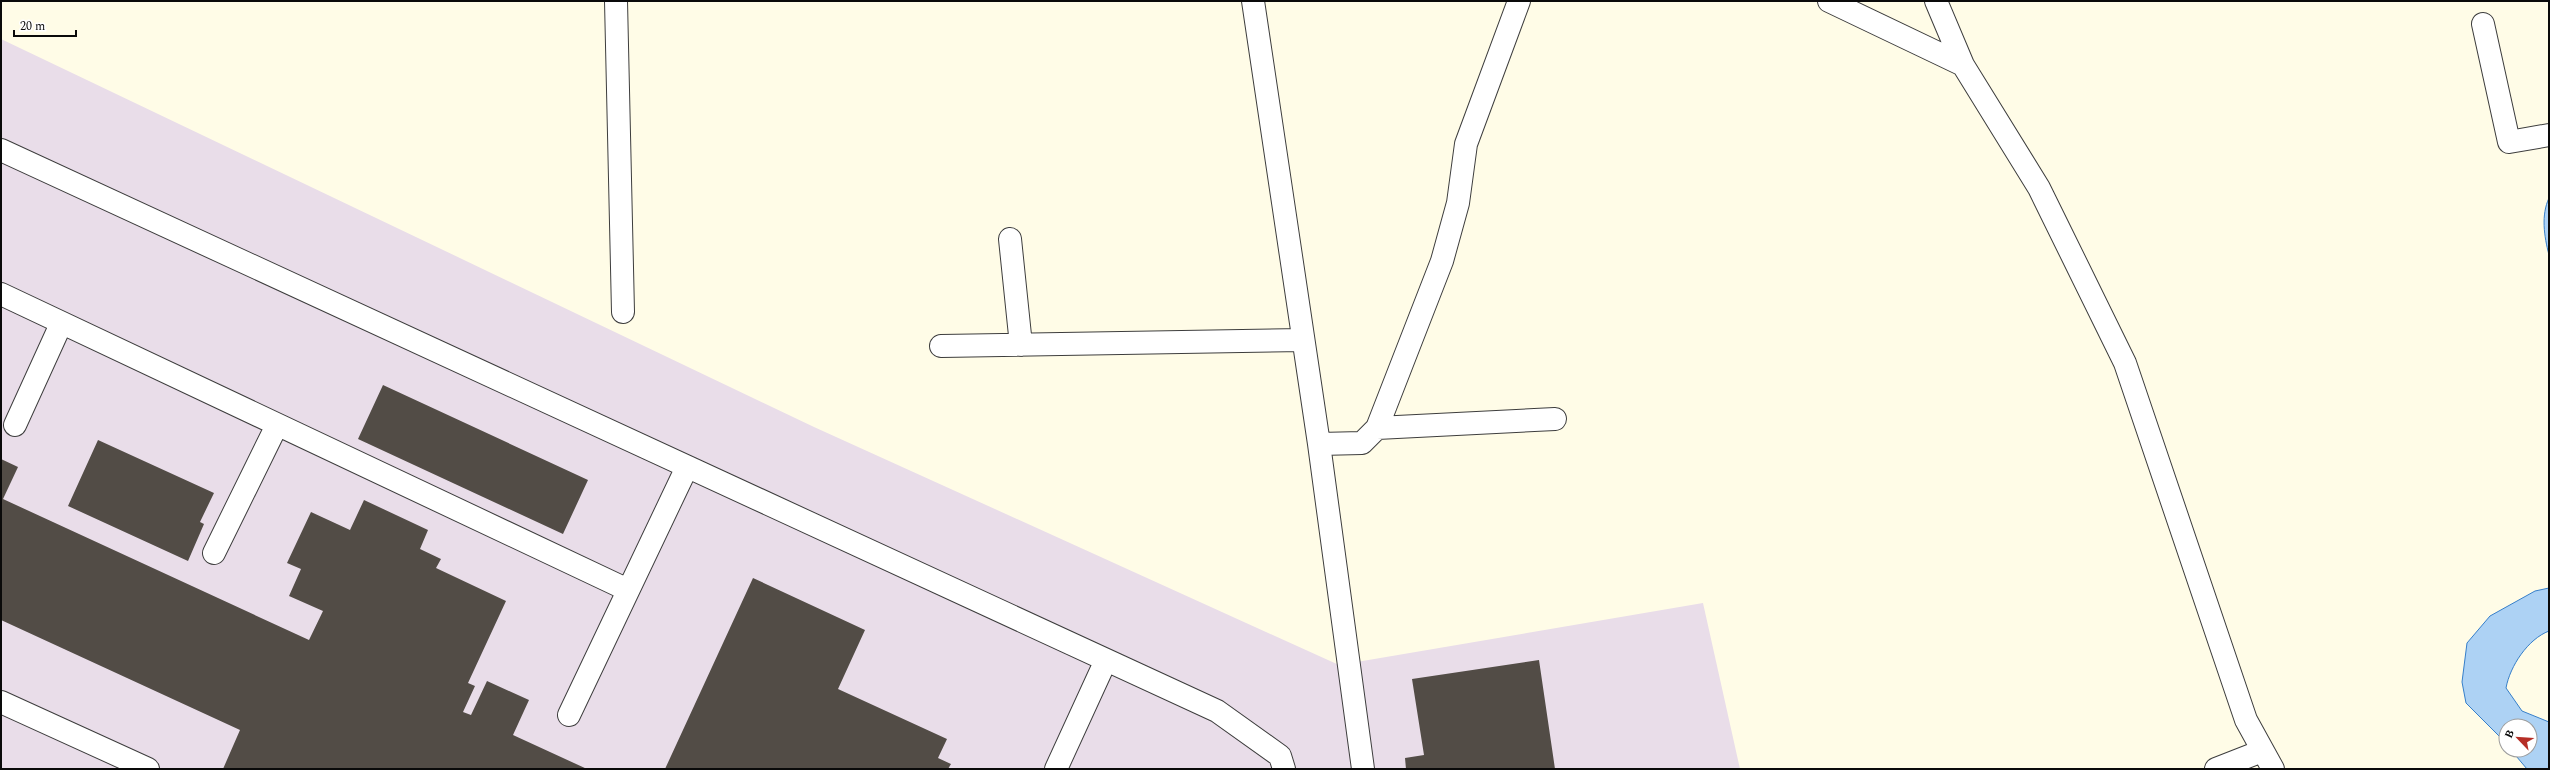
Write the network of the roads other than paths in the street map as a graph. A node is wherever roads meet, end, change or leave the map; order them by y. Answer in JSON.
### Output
{"nodes":[{"id":1,"x":616,"y":1,"type":"edge"},
{"id":2,"x":1253,"y":1,"type":"edge"},
{"id":3,"x":1519,"y":1,"type":"edge"},
{"id":4,"x":1828,"y":1,"type":"edge"},
{"id":5,"x":1936,"y":1,"type":"edge"},
{"id":6,"x":2483,"y":24,"type":"dead end"},
{"id":7,"x":1963,"y":65,"type":"junction"},
{"id":8,"x":2549,"y":135,"type":"edge"},
{"id":9,"x":1,"y":150,"type":"edge"},
{"id":10,"x":1010,"y":240,"type":"dead end"},
{"id":11,"x":1,"y":294,"type":"edge"},
{"id":12,"x":623,"y":312,"type":"dead end"},
{"id":13,"x":61,"y":324,"type":"junction"},
{"id":14,"x":1304,"y":340,"type":"junction"},
{"id":15,"x":1021,"y":345,"type":"junction"},
{"id":16,"x":941,"y":346,"type":"dead end"},
{"id":17,"x":1555,"y":419,"type":"dead end"},
{"id":18,"x":15,"y":425,"type":"dead end"},
{"id":19,"x":277,"y":425,"type":"junction"},
{"id":20,"x":1377,"y":428,"type":"junction"},
{"id":21,"x":1319,"y":444,"type":"junction"},
{"id":22,"x":687,"y":467,"type":"junction"},
{"id":23,"x":214,"y":553,"type":"dead end"},
{"id":24,"x":628,"y":590,"type":"junction"},
{"id":25,"x":1106,"y":660,"type":"junction"},
{"id":26,"x":1,"y":702,"type":"edge"},
{"id":27,"x":569,"y":715,"type":"dead end"},
{"id":28,"x":2268,"y":760,"type":"edge"},
{"id":29,"x":148,"y":769,"type":"edge"},
{"id":30,"x":1056,"y":769,"type":"edge"},
{"id":31,"x":1284,"y":769,"type":"edge"},
{"id":32,"x":1363,"y":769,"type":"edge"},
{"id":33,"x":2216,"y":769,"type":"edge"}],
"edges":[{"from":1,"to":12,"type":"street"},
{"from":2,"to":14,"type":"street"},
{"from":3,"to":20,"type":"street"},
{"from":4,"to":7,"type":"street"},
{"from":5,"to":7,"type":"street"},
{"from":6,"to":8,"type":"street"},
{"from":7,"to":28,"type":"street"},
{"from":9,"to":22,"type":"street"},
{"from":10,"to":15,"type":"street"},
{"from":11,"to":13,"type":"street"},
{"from":13,"to":18,"type":"street"},
{"from":13,"to":19,"type":"street"},
{"from":14,"to":15,"type":"street"},
{"from":14,"to":21,"type":"street"},
{"from":15,"to":16,"type":"street"},
{"from":17,"to":20,"type":"street"},
{"from":19,"to":23,"type":"street"},
{"from":19,"to":24,"type":"street"},
{"from":20,"to":21,"type":"street"},
{"from":21,"to":32,"type":"street"},
{"from":22,"to":24,"type":"street"},
{"from":22,"to":25,"type":"street"},
{"from":24,"to":27,"type":"street"},
{"from":25,"to":30,"type":"street"},
{"from":25,"to":31,"type":"street"},
{"from":26,"to":29,"type":"street"},
{"from":28,"to":33,"type":"street"}]}
